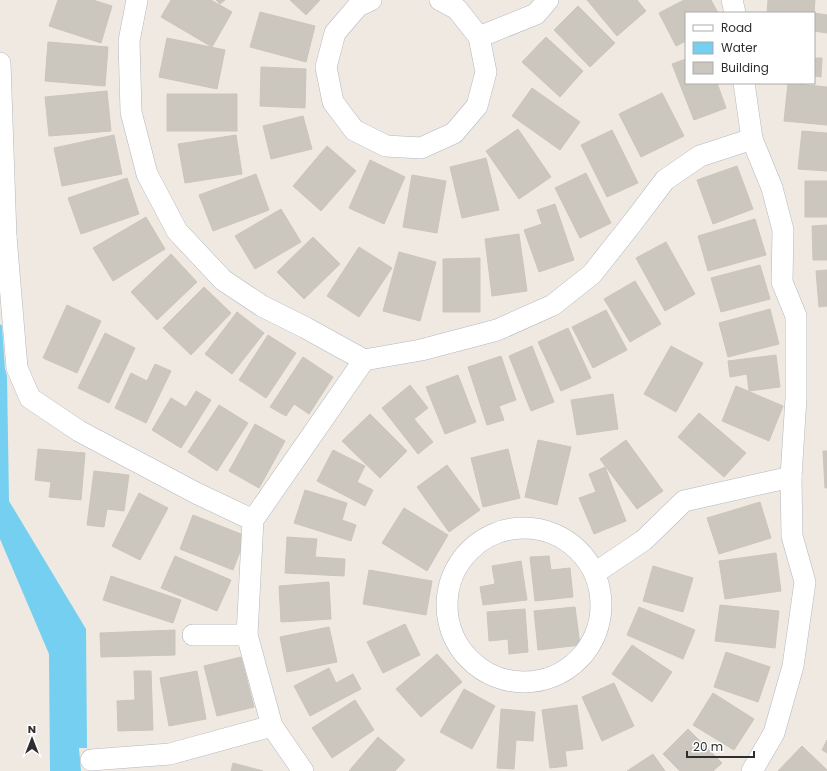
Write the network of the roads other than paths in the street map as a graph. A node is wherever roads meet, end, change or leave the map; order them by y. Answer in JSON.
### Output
{"nodes":[{"id":1,"x":137,"y":0,"type":"edge"},
{"id":2,"x":371,"y":0,"type":"edge"},
{"id":3,"x":440,"y":0,"type":"edge"},
{"id":4,"x":548,"y":0,"type":"edge"},
{"id":5,"x":732,"y":0,"type":"edge"},
{"id":6,"x":735,"y":12,"type":"edge"},
{"id":7,"x":479,"y":37,"type":"junction"},
{"id":8,"x":0,"y":63,"type":"edge"},
{"id":9,"x":744,"y":84,"type":"edge"},
{"id":10,"x":752,"y":139,"type":"junction"},
{"id":11,"x":3,"y":240,"type":"edge"},
{"id":12,"x":364,"y":360,"type":"junction"},
{"id":13,"x":791,"y":477,"type":"junction"},
{"id":14,"x":253,"y":520,"type":"junction"},
{"id":15,"x":596,"y":573,"type":"junction"},
{"id":16,"x":193,"y":635,"type":"dead end"},
{"id":17,"x":247,"y":635,"type":"junction"},
{"id":18,"x":272,"y":726,"type":"junction"},
{"id":19,"x":91,"y":760,"type":"dead end"},
{"id":20,"x":303,"y":771,"type":"edge"},
{"id":21,"x":752,"y":771,"type":"edge"}],
"edges":[{"from":1,"to":12,"type":"street"},
{"from":2,"to":7,"type":"street"},
{"from":3,"to":7,"type":"street"},
{"from":4,"to":7,"type":"street"},
{"from":5,"to":6,"type":"street"},
{"from":8,"to":11,"type":"street"},
{"from":9,"to":10,"type":"street"},
{"from":10,"to":12,"type":"street"},
{"from":10,"to":13,"type":"street"},
{"from":11,"to":14,"type":"street"},
{"from":12,"to":14,"type":"street"},
{"from":13,"to":15,"type":"street"},
{"from":13,"to":21,"type":"street"},
{"from":14,"to":17,"type":"street"},
{"from":15,"to":15,"type":"street"},
{"from":16,"to":17,"type":"street"},
{"from":17,"to":18,"type":"street"},
{"from":18,"to":19,"type":"street"},
{"from":18,"to":20,"type":"street"}]}
